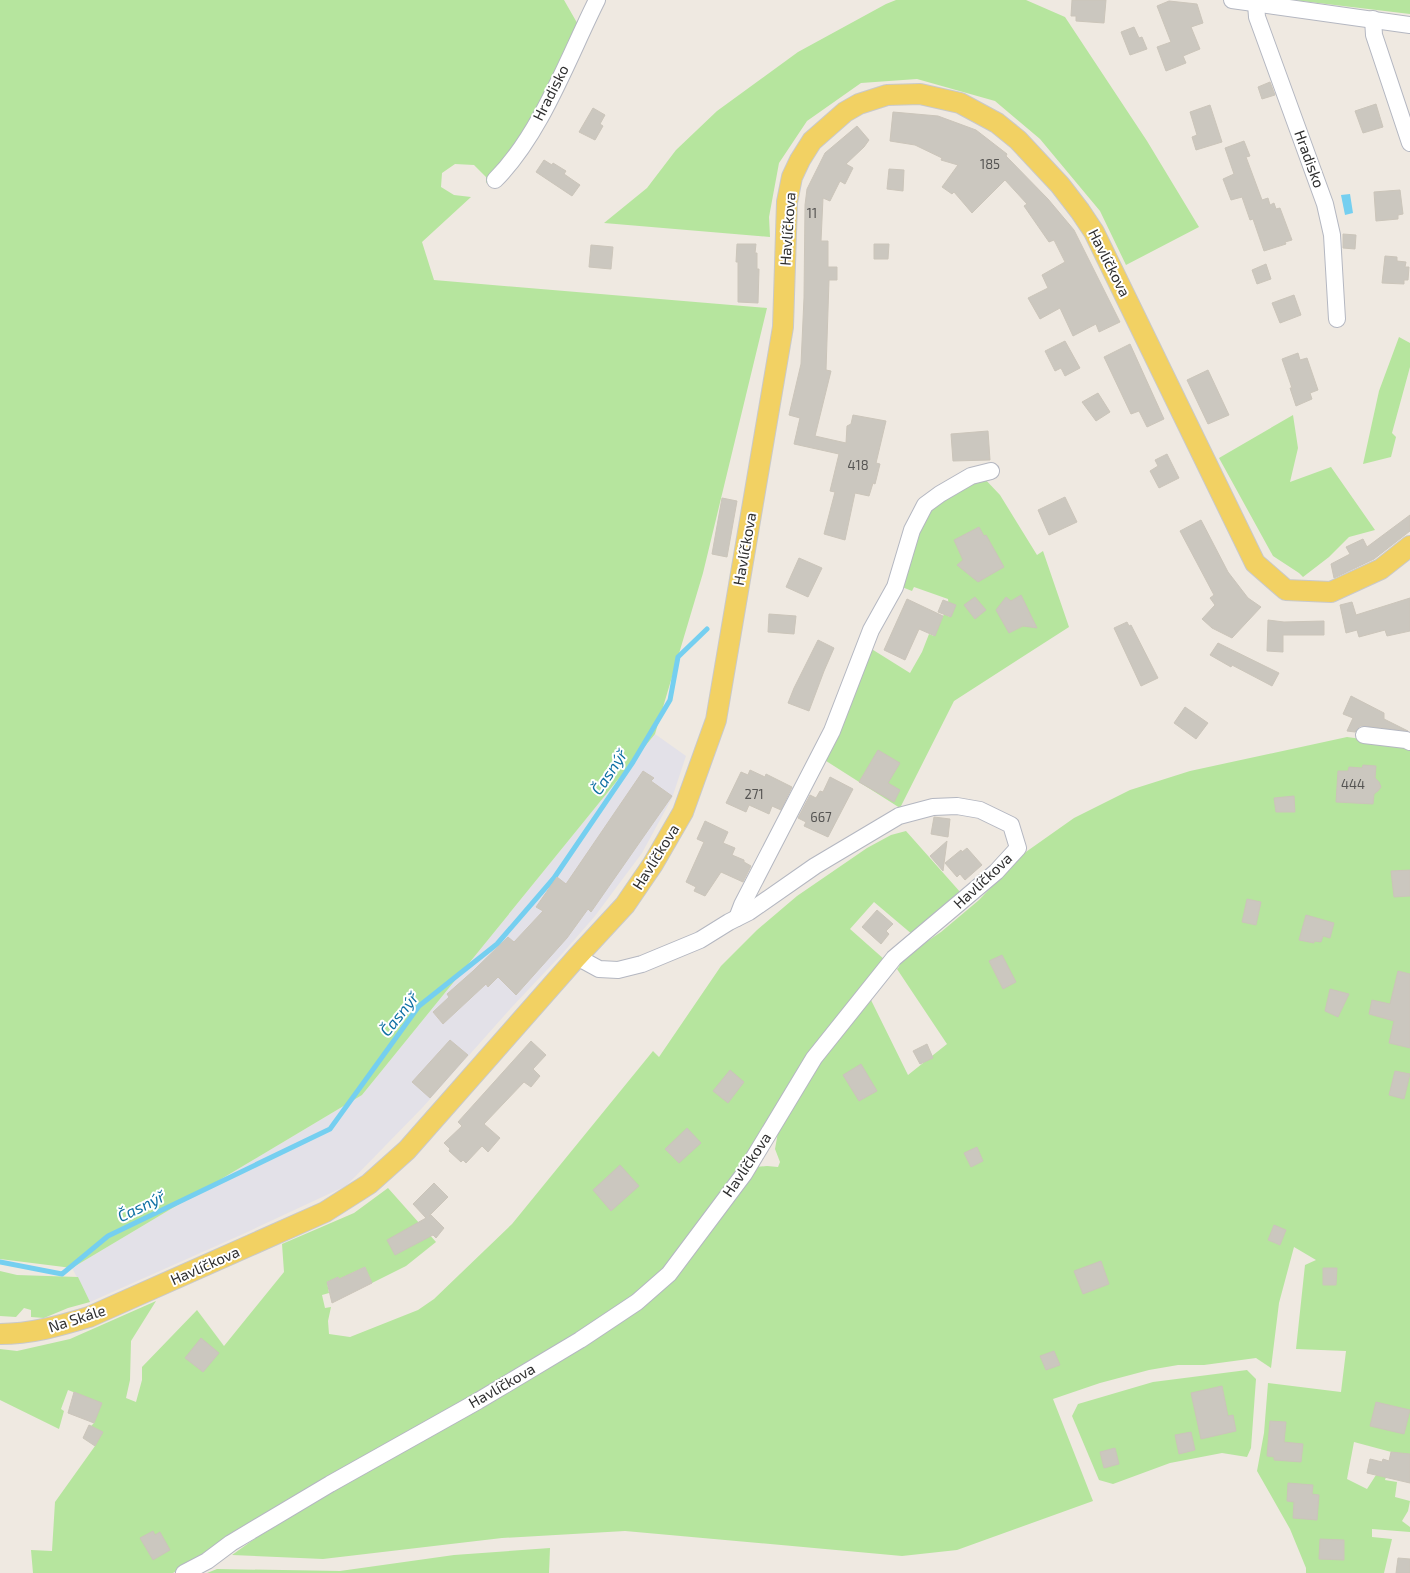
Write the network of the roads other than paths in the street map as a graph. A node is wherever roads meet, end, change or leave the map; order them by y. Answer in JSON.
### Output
{"nodes":[{"id":1,"x":594,"y":0,"type":"edge"},
{"id":2,"x":597,"y":0,"type":"edge"},
{"id":3,"x":1232,"y":0,"type":"edge"},
{"id":4,"x":1256,"y":4,"type":"junction"},
{"id":5,"x":581,"y":14,"type":"dead end"},
{"id":6,"x":1373,"y":19,"type":"junction"},
{"id":7,"x":1410,"y":25,"type":"edge"},
{"id":8,"x":1410,"y":143,"type":"edge"},
{"id":9,"x":495,"y":180,"type":"dead end"},
{"id":10,"x":1337,"y":319,"type":"dead end"},
{"id":11,"x":991,"y":471,"type":"dead end"},
{"id":12,"x":1410,"y":546,"type":"edge"},
{"id":13,"x":1364,"y":735,"type":"dead end"},
{"id":14,"x":1410,"y":742,"type":"edge"},
{"id":15,"x":737,"y":918,"type":"junction"},
{"id":16,"x":577,"y":957,"type":"junction"},
{"id":17,"x":151,"y":1290,"type":"joint"},
{"id":18,"x":0,"y":1334,"type":"edge"},
{"id":19,"x":184,"y":1573,"type":"edge"}],
"edges":[{"from":1,"to":5,"type":"street"},
{"from":2,"to":9,"type":"street","name":"Hradisko"},
{"from":3,"to":4,"type":"street"},
{"from":4,"to":6,"type":"street"},
{"from":4,"to":10,"type":"street","name":"Hradisko"},
{"from":6,"to":7,"type":"street"},
{"from":6,"to":8,"type":"street"},
{"from":11,"to":15,"type":"street"},
{"from":12,"to":16,"type":"main road","name":"Havlíčkova"},
{"from":13,"to":14,"type":"street"},
{"from":15,"to":16,"type":"street","name":"Havlíčkova"},
{"from":15,"to":19,"type":"street","name":"Havlíčkova"},
{"from":16,"to":17,"type":"main road","name":"Havlíčkova"},
{"from":17,"to":18,"type":"main road","name":"Na Skále"}]}
